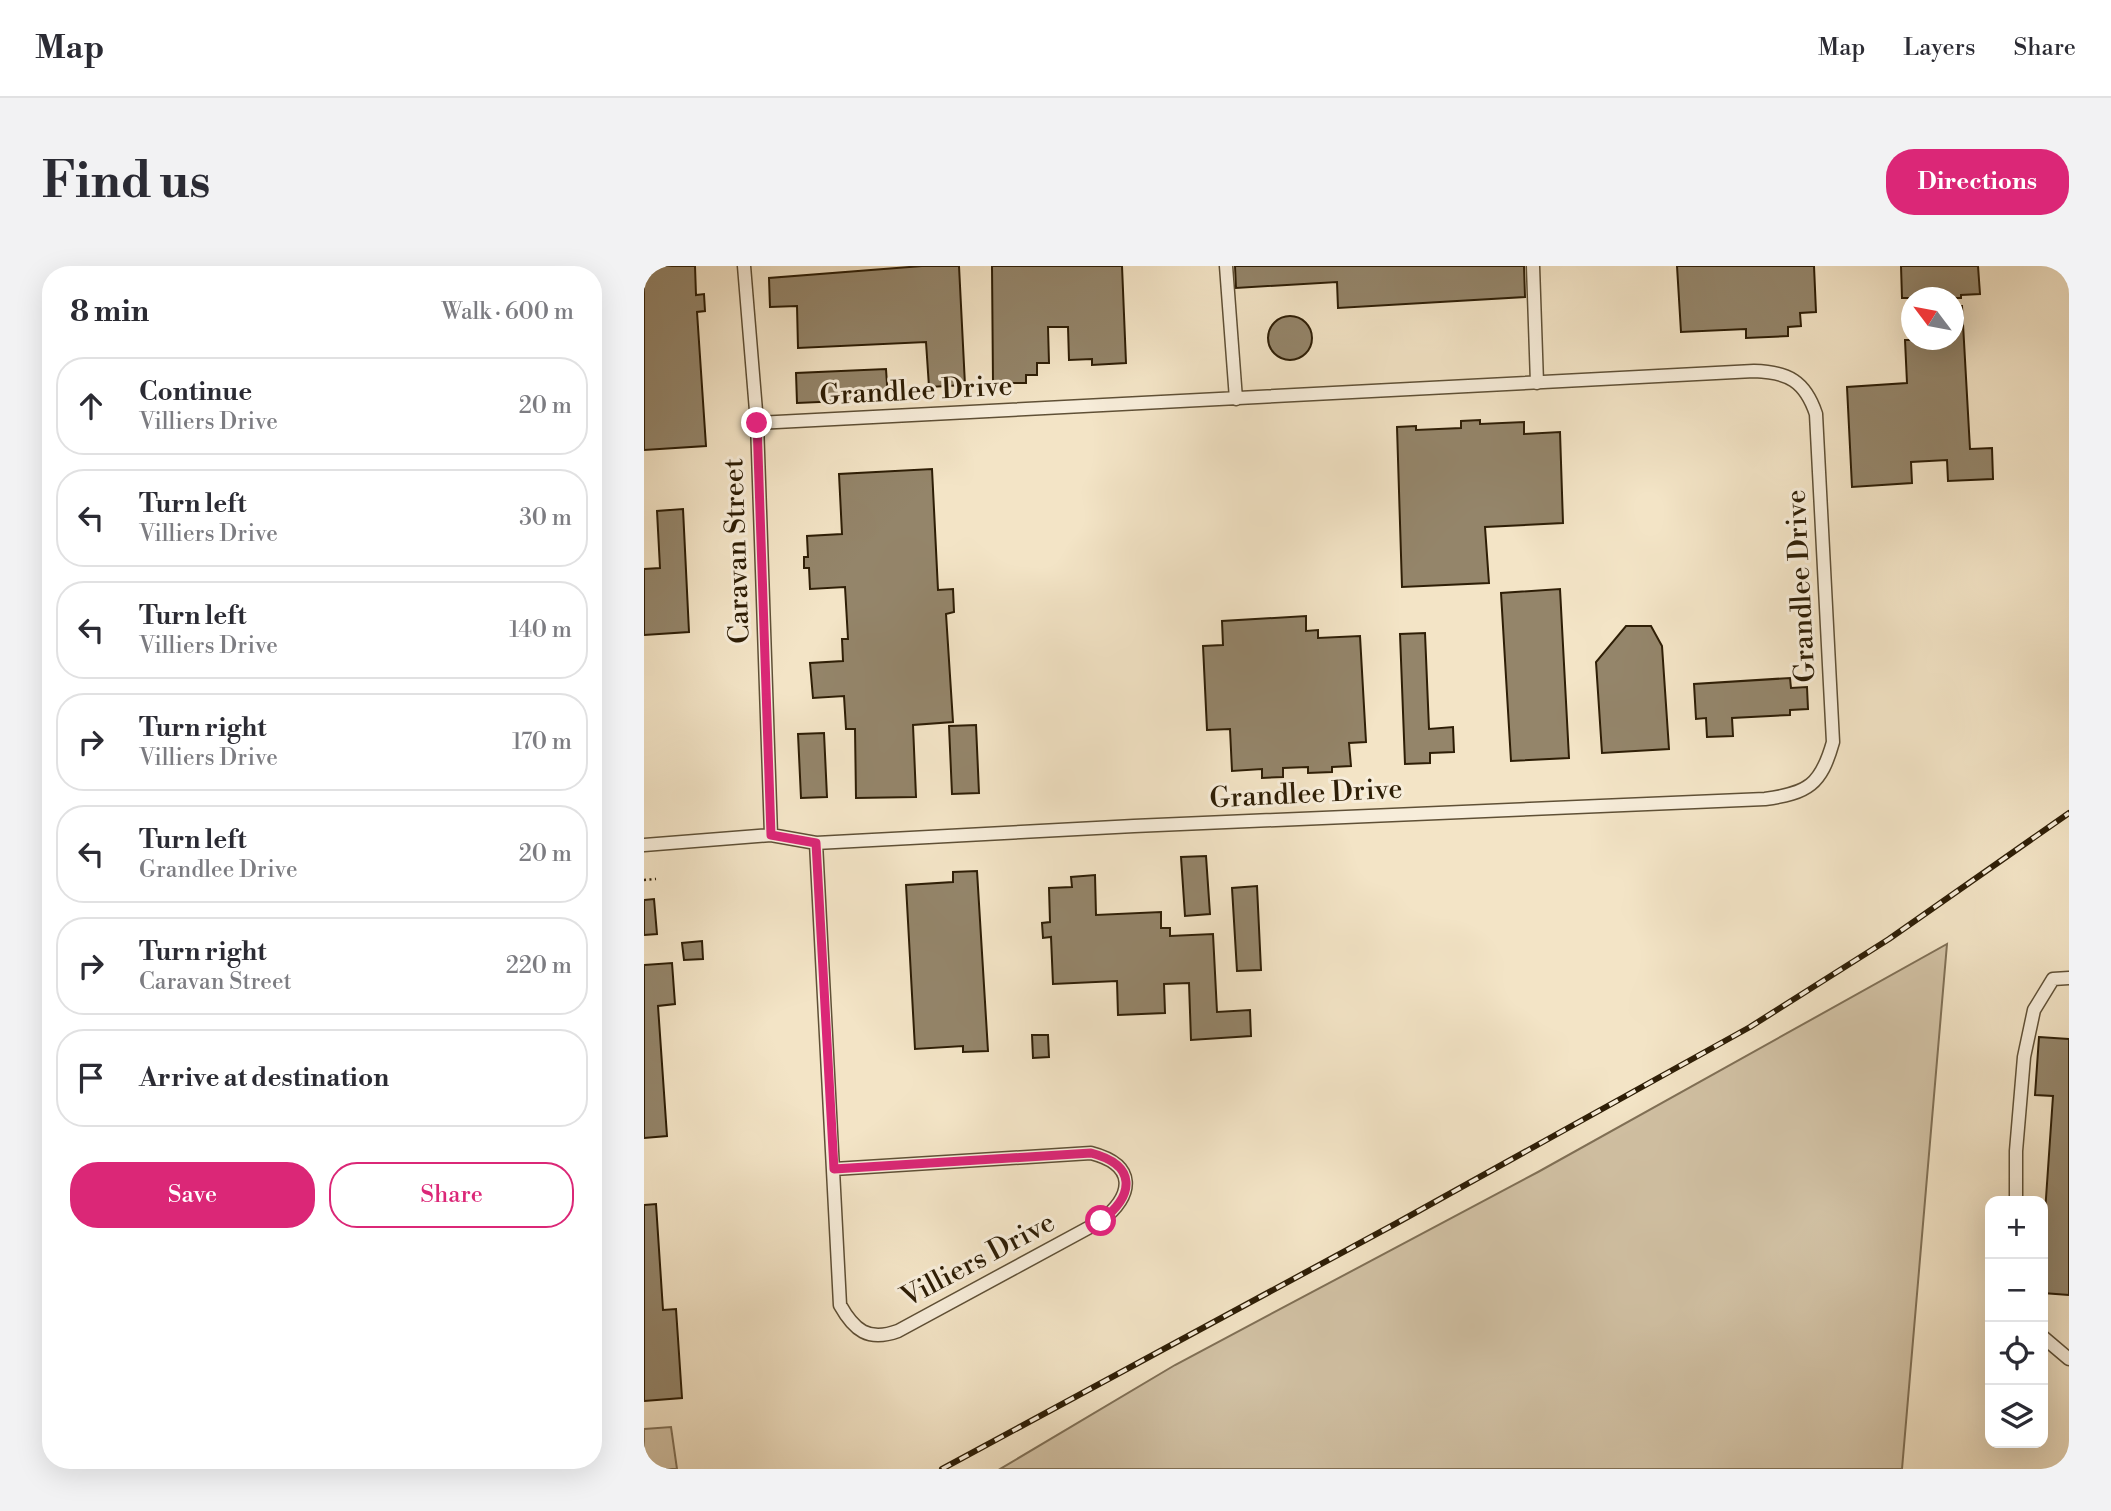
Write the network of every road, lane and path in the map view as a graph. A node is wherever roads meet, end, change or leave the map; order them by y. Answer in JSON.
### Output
{"nodes":[{"id":1,"x":744,"y":266,"type":"edge"},
{"id":2,"x":1226,"y":266,"type":"edge"},
{"id":3,"x":1533,"y":266,"type":"edge"},
{"id":4,"x":1537,"y":383,"type":"junction"},
{"id":5,"x":1236,"y":399,"type":"junction"},
{"id":6,"x":757,"y":423,"type":"junction"},
{"id":7,"x":771,"y":835,"type":"junction"},
{"id":8,"x":816,"y":843,"type":"junction"},
{"id":9,"x":644,"y":845,"type":"edge"},
{"id":10,"x":656,"y":879,"type":"dead end"},
{"id":11,"x":644,"y":880,"type":"edge"},
{"id":12,"x":2069,"y":978,"type":"edge"},
{"id":13,"x":834,"y":1169,"type":"junction"},
{"id":14,"x":2016,"y":1196,"type":"edge"},
{"id":15,"x":2048,"y":1340,"type":"edge"},
{"id":16,"x":2069,"y":1359,"type":"edge"}],
"edges":[{"from":1,"to":6,"type":"street","name":"Caravan Street"},
{"from":2,"to":5,"type":"street"},
{"from":3,"to":4,"type":"street"},
{"from":4,"to":5,"type":"street","name":"Grandlee Drive"},
{"from":4,"to":8,"type":"street","name":"Grandlee Drive"},
{"from":5,"to":6,"type":"street","name":"Grandlee Drive"},
{"from":6,"to":7,"type":"street","name":"Caravan Street"},
{"from":7,"to":8,"type":"street","name":"Grandlee Drive"},
{"from":7,"to":9,"type":"street","name":"Grandlee Drive"},
{"from":8,"to":13,"type":"street","name":"Villiers Drive"},
{"from":10,"to":11,"type":"path"},
{"from":12,"to":14,"type":"street"},
{"from":13,"to":13,"type":"street","name":"Villiers Drive"},
{"from":15,"to":16,"type":"street"}]}
